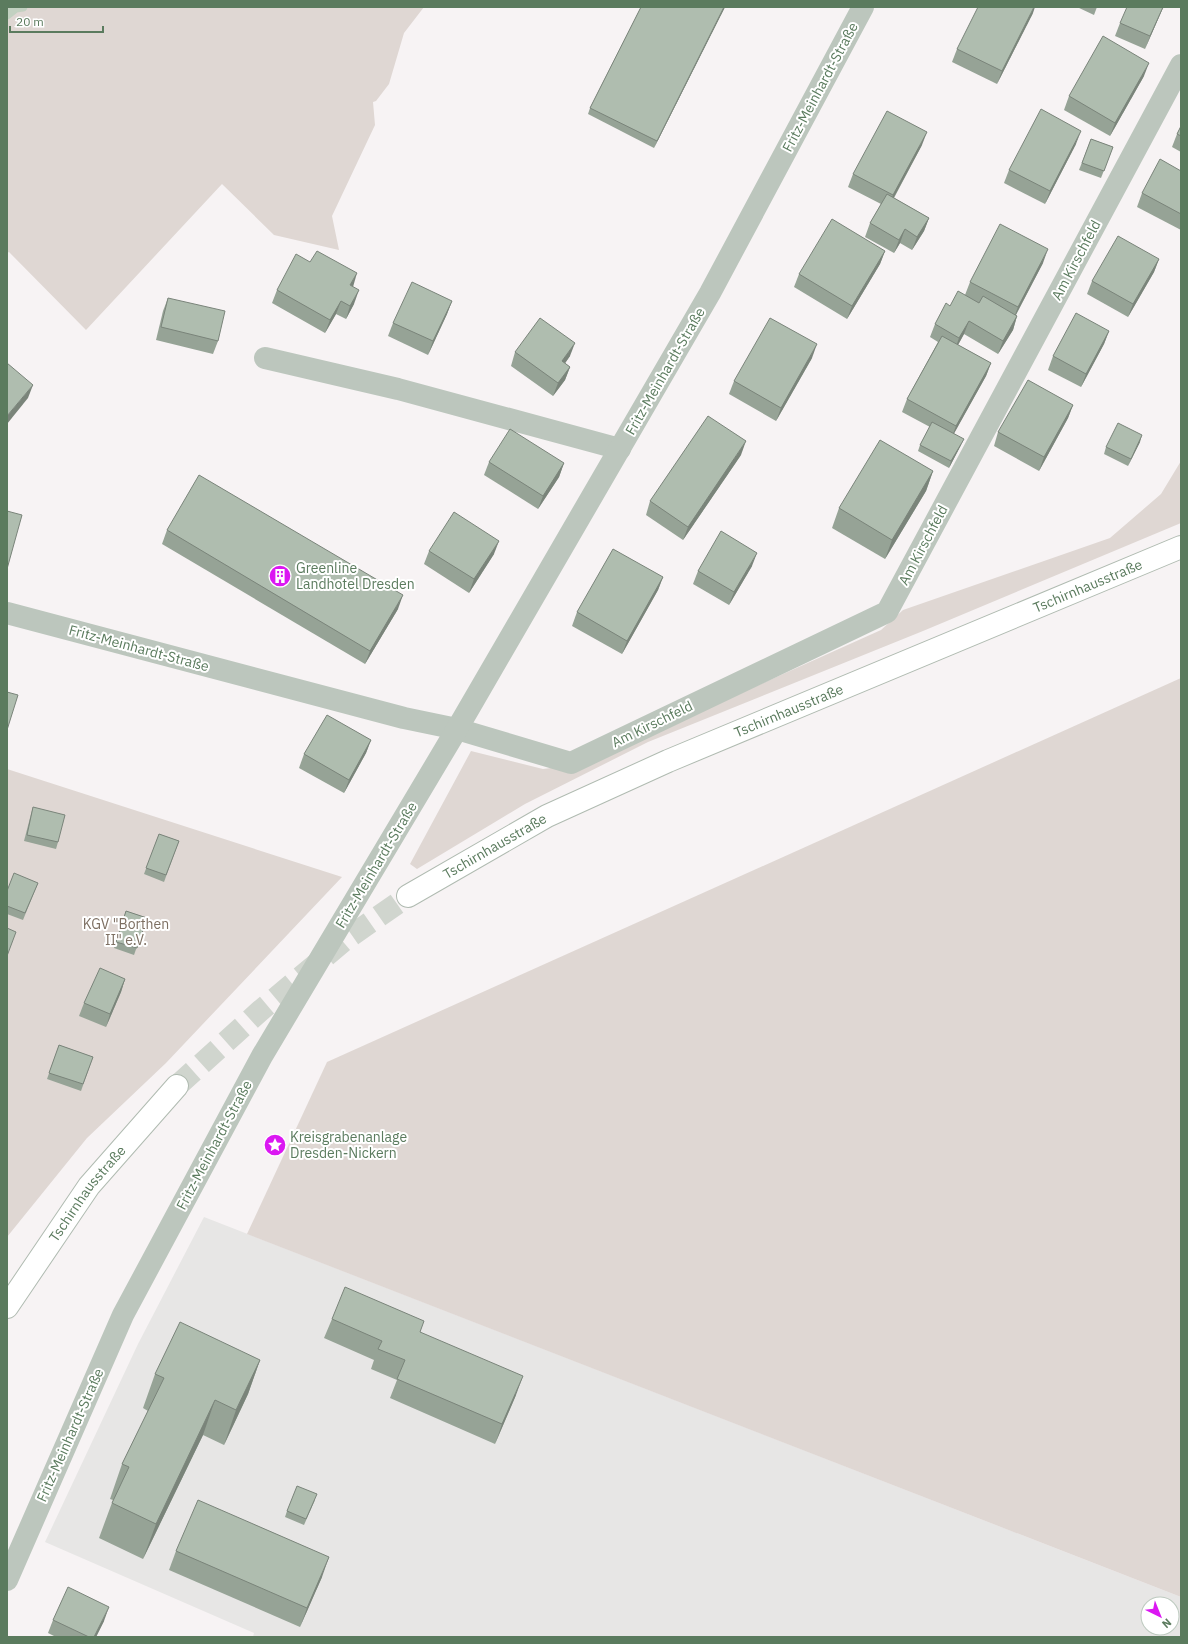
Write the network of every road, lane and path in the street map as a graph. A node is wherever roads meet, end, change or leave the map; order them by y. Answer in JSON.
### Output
{"nodes":[{"id":1,"x":862,"y":7,"type":"edge"},
{"id":2,"x":1181,"y":65,"type":"edge"},
{"id":3,"x":265,"y":358,"type":"dead end"},
{"id":4,"x":620,"y":449,"type":"junction"},
{"id":5,"x":1181,"y":547,"type":"edge"},
{"id":6,"x":7,"y":614,"type":"edge"},
{"id":7,"x":457,"y":729,"type":"junction"},
{"id":8,"x":408,"y":896,"type":"tunnel mouth"},
{"id":9,"x":177,"y":1086,"type":"tunnel mouth"},
{"id":10,"x":7,"y":1307,"type":"edge"},
{"id":11,"x":7,"y":1580,"type":"edge"}],
"edges":[{"from":1,"to":4,"type":"street","name":"Fritz-Meinhardt-Straße"},
{"from":2,"to":7,"type":"street","name":"Am Kirschfeld"},
{"from":3,"to":4,"type":"street"},
{"from":4,"to":7,"type":"street","name":"Fritz-Meinhardt-Straße"},
{"from":5,"to":8,"type":"main road","name":"Tschirnhausstraße"},
{"from":6,"to":7,"type":"street","name":"Fritz-Meinhardt-Straße"},
{"from":7,"to":11,"type":"street","name":"Fritz-Meinhardt-Straße"},
{"from":9,"to":10,"type":"main road","name":"Tschirnhausstraße"}]}
